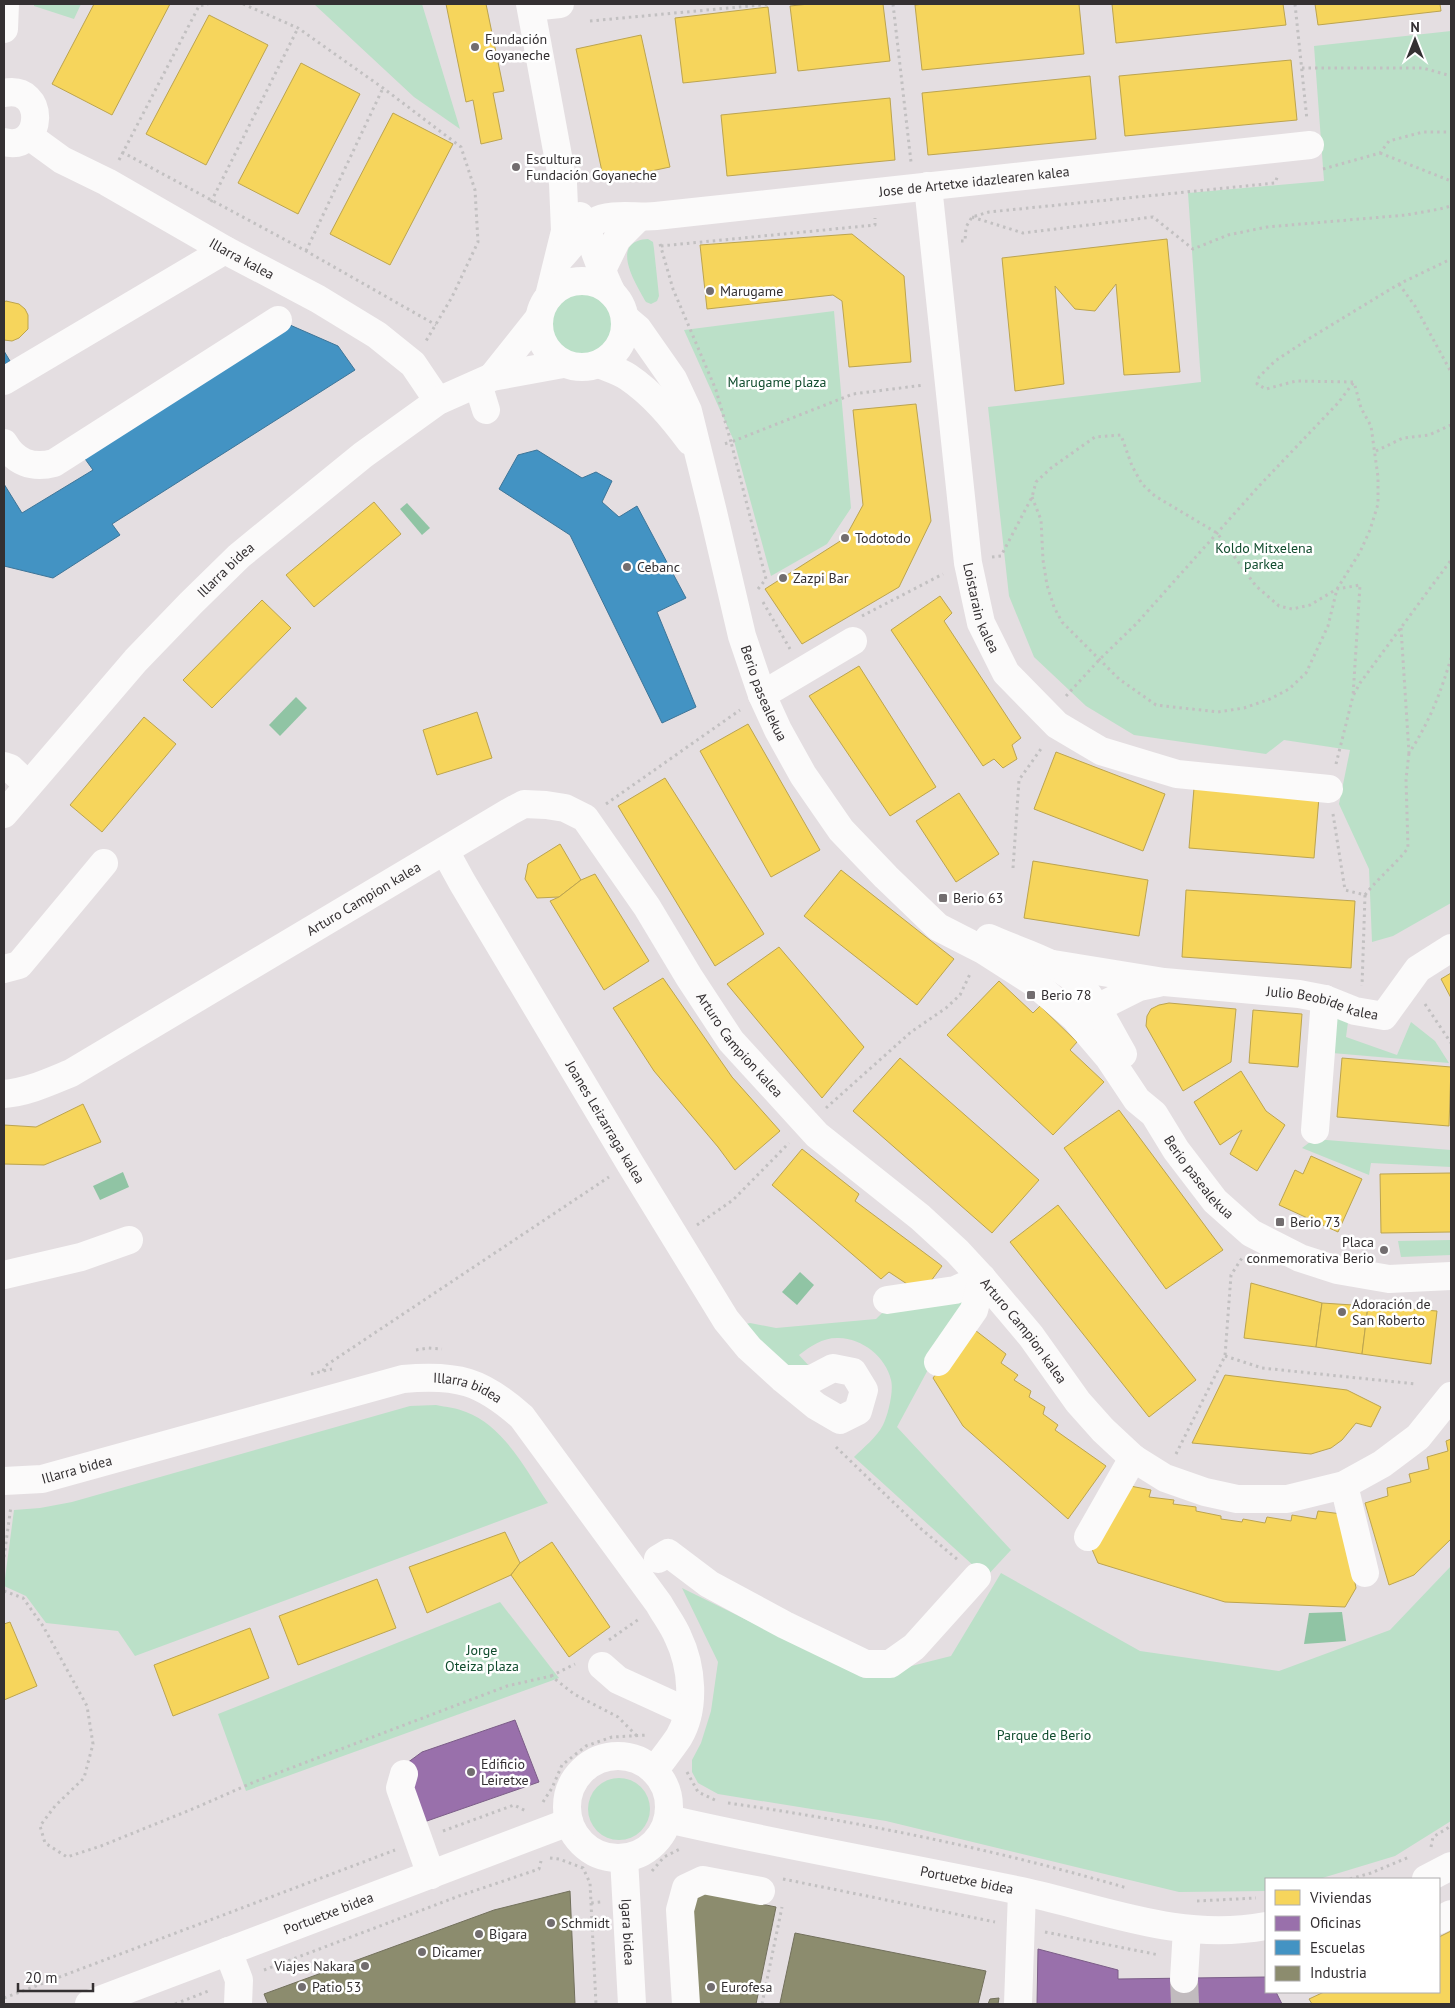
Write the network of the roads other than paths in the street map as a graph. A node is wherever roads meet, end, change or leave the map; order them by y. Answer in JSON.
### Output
{"nodes":[{"id":1,"x":5,"y":4,"type":"edge"},
{"id":2,"x":560,"y":4,"type":"edge"},
{"id":3,"x":530,"y":5,"type":"edge"},
{"id":4,"x":4,"y":29,"type":"edge"},
{"id":5,"x":4,"y":93,"type":"edge"},
{"id":6,"x":16,"y":139,"type":"edge"},
{"id":7,"x":1310,"y":145,"type":"road end"},
{"id":8,"x":563,"y":184,"type":"junction"},
{"id":9,"x":928,"y":186,"type":"junction"},
{"id":10,"x":638,"y":218,"type":"junction"},
{"id":11,"x":587,"y":229,"type":"junction"},
{"id":12,"x":225,"y":250,"type":"junction"},
{"id":13,"x":559,"y":260,"type":"junction"},
{"id":14,"x":607,"y":282,"type":"junction"},
{"id":15,"x":544,"y":307,"type":"junction"},
{"id":16,"x":625,"y":318,"type":"junction"},
{"id":17,"x":278,"y":320,"type":"dead end"},
{"id":18,"x":563,"y":364,"type":"junction"},
{"id":19,"x":599,"y":364,"type":"junction"},
{"id":20,"x":4,"y":380,"type":"edge"},
{"id":21,"x":485,"y":380,"type":"junction"},
{"id":22,"x":438,"y":401,"type":"junction"},
{"id":23,"x":486,"y":410,"type":"dead end"},
{"id":24,"x":4,"y":443,"type":"edge"},
{"id":25,"x":696,"y":450,"type":"junction"},
{"id":26,"x":854,"y":630,"type":"road end"},
{"id":27,"x":762,"y":695,"type":"junction"},
{"id":28,"x":4,"y":766,"type":"edge"},
{"id":29,"x":28,"y":785,"type":"junction"},
{"id":30,"x":1329,"y":789,"type":"road end"},
{"id":31,"x":4,"y":814,"type":"edge"},
{"id":32,"x":445,"y":851,"type":"junction"},
{"id":33,"x":104,"y":863,"type":"dead end"},
{"id":34,"x":908,"y":897,"type":"junction"},
{"id":35,"x":1451,"y":948,"type":"edge"},
{"id":36,"x":1048,"y":963,"type":"junction"},
{"id":37,"x":4,"y":969,"type":"edge"},
{"id":38,"x":1164,"y":982,"type":"junction"},
{"id":39,"x":1325,"y":999,"type":"junction"},
{"id":40,"x":1060,"y":1005,"type":"junction"},
{"id":41,"x":1096,"y":1008,"type":"junction"},
{"id":42,"x":4,"y":1094,"type":"edge"},
{"id":43,"x":1154,"y":1114,"type":"junction"},
{"id":44,"x":1314,"y":1130,"type":"dead end"},
{"id":45,"x":129,"y":1240,"type":"dead end"},
{"id":46,"x":4,"y":1275,"type":"edge"},
{"id":47,"x":1451,"y":1276,"type":"edge"},
{"id":48,"x":982,"y":1278,"type":"junction"},
{"id":49,"x":888,"y":1300,"type":"dead end"},
{"id":50,"x":938,"y":1362,"type":"dead end"},
{"id":51,"x":783,"y":1379,"type":"dead end"},
{"id":52,"x":1451,"y":1396,"type":"edge"},
{"id":53,"x":1133,"y":1458,"type":"junction"},
{"id":54,"x":7,"y":1482,"type":"edge"},
{"id":55,"x":1344,"y":1485,"type":"junction"},
{"id":56,"x":1088,"y":1537,"type":"dead end"},
{"id":57,"x":658,"y":1559,"type":"dead end"},
{"id":58,"x":1366,"y":1574,"type":"dead end"},
{"id":59,"x":977,"y":1577,"type":"dead end"},
{"id":60,"x":602,"y":1666,"type":"dead end"},
{"id":61,"x":688,"y":1712,"type":"junction"},
{"id":62,"x":654,"y":1771,"type":"junction"},
{"id":63,"x":404,"y":1774,"type":"dead end"},
{"id":64,"x":668,"y":1819,"type":"junction"},
{"id":65,"x":569,"y":1822,"type":"junction"},
{"id":66,"x":624,"y":1858,"type":"junction"},
{"id":67,"x":1451,"y":1866,"type":"edge"},
{"id":68,"x":431,"y":1874,"type":"junction"},
{"id":69,"x":1428,"y":1878,"type":"edge"},
{"id":70,"x":772,"y":1885,"type":"road end"},
{"id":71,"x":1022,"y":1892,"type":"junction"},
{"id":72,"x":1265,"y":1926,"type":"edge"},
{"id":73,"x":1187,"y":1930,"type":"junction"},
{"id":74,"x":228,"y":1951,"type":"junction"},
{"id":75,"x":1185,"y":1969,"type":"tunnel mouth"},
{"id":76,"x":239,"y":1992,"type":"edge"},
{"id":77,"x":125,"y":1998,"type":"edge"},
{"id":78,"x":89,"y":2004,"type":"edge"},
{"id":79,"x":257,"y":2004,"type":"edge"},
{"id":80,"x":632,"y":2004,"type":"edge"},
{"id":81,"x":686,"y":2004,"type":"edge"},
{"id":82,"x":1018,"y":2004,"type":"edge"}],
"edges":[{"from":1,"to":4,"type":"street"},
{"from":2,"to":3,"type":"street"},
{"from":3,"to":8,"type":"street"},
{"from":5,"to":6,"type":"street"},
{"from":6,"to":12,"type":"street","name":"Illarra kalea"},
{"from":7,"to":9,"type":"street","name":"Jose de Artetxe idazlearen kalea"},
{"from":8,"to":11,"type":"street"},
{"from":8,"to":13,"type":"street"},
{"from":9,"to":10,"type":"street","name":"Jose de Artetxe idazlearen kalea"},
{"from":9,"to":30,"type":"street","name":"Loistarain kalea"},
{"from":10,"to":11,"type":"street","name":"Jose de Artetxe idazlearen kalea"},
{"from":10,"to":14,"type":"street"},
{"from":11,"to":13,"type":"street","name":"Jose de Artetxe idazlearen kalea"},
{"from":11,"to":14,"type":"street"},
{"from":12,"to":20,"type":"street"},
{"from":12,"to":22,"type":"street","name":"Illarra kalea"},
{"from":13,"to":15,"type":"street"},
{"from":14,"to":15,"type":"street"},
{"from":14,"to":16,"type":"street"},
{"from":15,"to":18,"type":"street"},
{"from":15,"to":21,"type":"street","name":"Illarra bidea"},
{"from":16,"to":19,"type":"street"},
{"from":16,"to":25,"type":"street","name":"Berio pasealekua"},
{"from":17,"to":24,"type":"street"},
{"from":18,"to":19,"type":"street"},
{"from":18,"to":21,"type":"street","name":"Illarra bidea"},
{"from":19,"to":25,"type":"street","name":"Berio pasealekua"},
{"from":21,"to":22,"type":"street","name":"Illarra bidea"},
{"from":21,"to":23,"type":"street"},
{"from":22,"to":29,"type":"street","name":"Illarra bidea"},
{"from":25,"to":27,"type":"street","name":"Berio pasealekua"},
{"from":26,"to":27,"type":"street"},
{"from":27,"to":34,"type":"street","name":"Berio pasealekua"},
{"from":28,"to":29,"type":"street"},
{"from":29,"to":31,"type":"street","name":"Illarra bidea"},
{"from":32,"to":42,"type":"street","name":"Arturo Campion kalea"},
{"from":32,"to":48,"type":"street","name":"Arturo Campion kalea"},
{"from":32,"to":51,"type":"street","name":"Joanes Leizarraga kalea"},
{"from":33,"to":37,"type":"street"},
{"from":34,"to":36,"type":"street","name":"Berio pasealekua"},
{"from":34,"to":40,"type":"street","name":"Berio pasealekua"},
{"from":35,"to":39,"type":"street","name":"Julio Beobide kalea"},
{"from":36,"to":38,"type":"street","name":"Berio pasealekua"},
{"from":36,"to":41,"type":"street","name":"Berio pasealekua"},
{"from":38,"to":39,"type":"street","name":"Julio Beobide kalea"},
{"from":38,"to":41,"type":"street"},
{"from":39,"to":44,"type":"street"},
{"from":40,"to":41,"type":"street"},
{"from":40,"to":43,"type":"street","name":"Berio pasealekua"},
{"from":41,"to":43,"type":"street","name":"Berio pasealekua"},
{"from":43,"to":47,"type":"street","name":"Berio pasealekua"},
{"from":45,"to":46,"type":"street"},
{"from":48,"to":49,"type":"street"},
{"from":48,"to":50,"type":"street"},
{"from":48,"to":53,"type":"street","name":"Arturo Campion kalea"},
{"from":52,"to":55,"type":"street","name":"Arturo Campion kalea"},
{"from":53,"to":55,"type":"street","name":"Arturo Campion kalea"},
{"from":53,"to":56,"type":"street"},
{"from":54,"to":61,"type":"street","name":"Illarra bidea"},
{"from":55,"to":58,"type":"street"},
{"from":57,"to":59,"type":"street"},
{"from":60,"to":61,"type":"street"},
{"from":61,"to":62,"type":"street","name":"Illarra bidea"},
{"from":62,"to":64,"type":"street"},
{"from":62,"to":65,"type":"street"},
{"from":63,"to":68,"type":"street"},
{"from":64,"to":66,"type":"street"},
{"from":64,"to":71,"type":"street","name":"Portuetxe bidea"},
{"from":65,"to":66,"type":"street"},
{"from":65,"to":68,"type":"street","name":"Portuetxe bidea"},
{"from":66,"to":80,"type":"street","name":"Igara bidea"},
{"from":67,"to":69,"type":"street"},
{"from":68,"to":74,"type":"street","name":"Portuetxe bidea"},
{"from":70,"to":81,"type":"street"},
{"from":71,"to":73,"type":"street","name":"Portuetxe bidea"},
{"from":71,"to":82,"type":"street"},
{"from":72,"to":73,"type":"street","name":"Portuetxe bidea"},
{"from":73,"to":75,"type":"street"},
{"from":74,"to":76,"type":"street"},
{"from":74,"to":77,"type":"street","name":"Portuetxe bidea"},
{"from":76,"to":79,"type":"street"},
{"from":77,"to":78,"type":"street","name":"Portuetxe bidea"}]}
